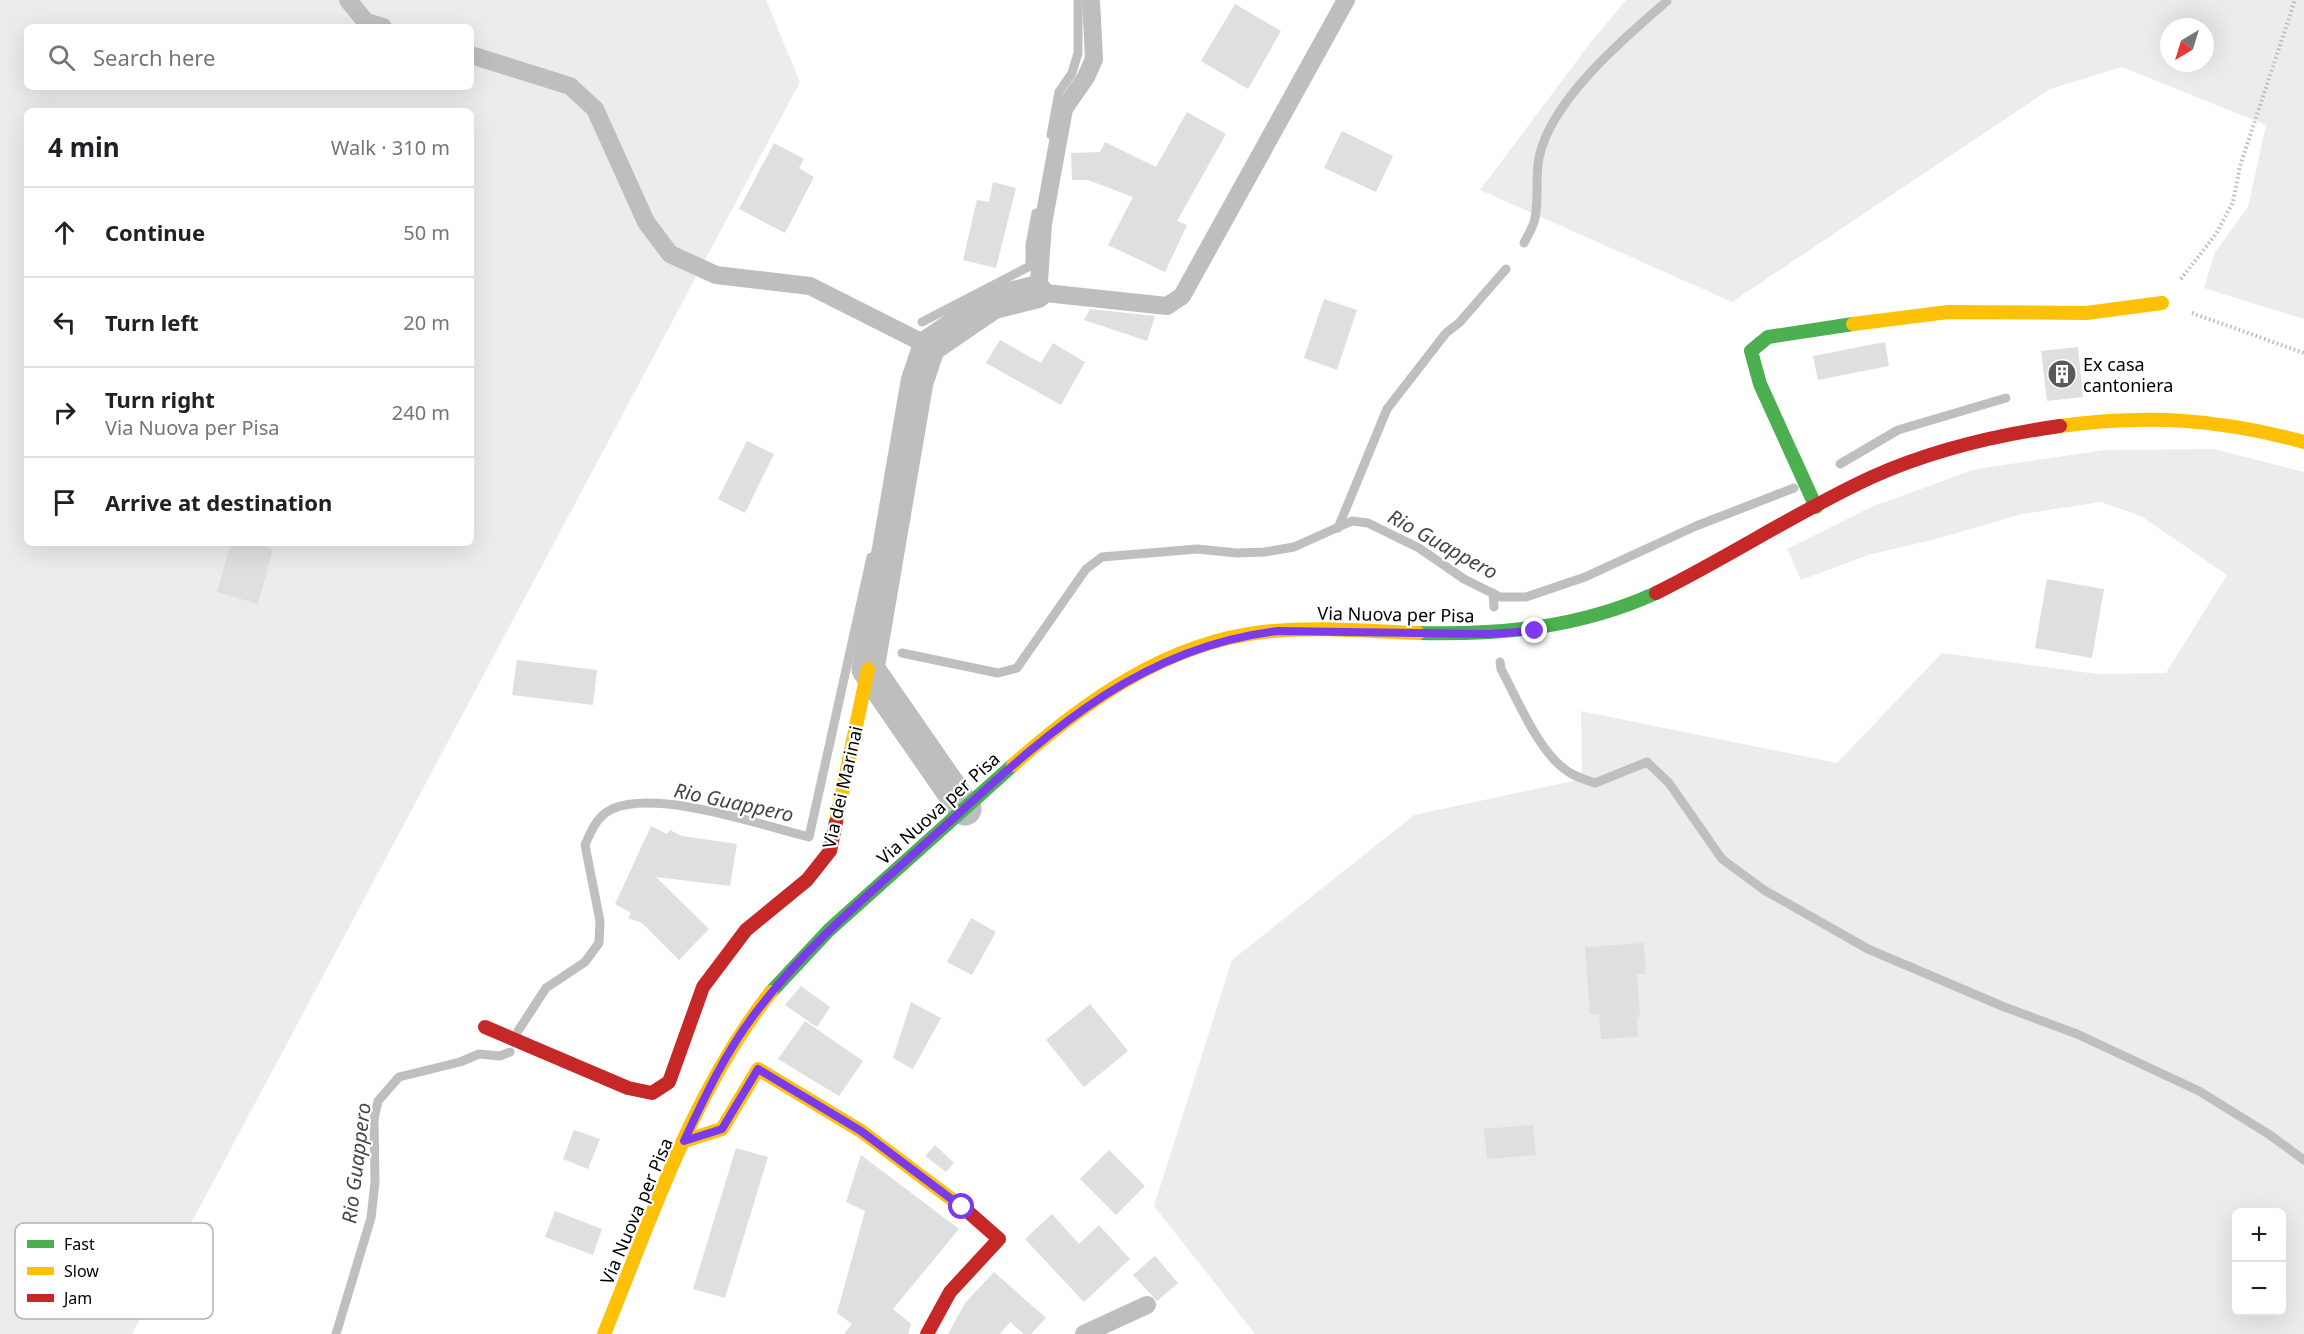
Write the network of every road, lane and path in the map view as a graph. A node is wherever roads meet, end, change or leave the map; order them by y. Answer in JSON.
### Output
{"nodes":[{"id":1,"x":348,"y":0,"type":"edge"},
{"id":2,"x":1091,"y":0,"type":"edge"},
{"id":3,"x":1346,"y":0,"type":"edge"},
{"id":4,"x":2295,"y":0,"type":"edge"},
{"id":5,"x":373,"y":24,"type":"edge"},
{"id":6,"x":474,"y":56,"type":"edge"},
{"id":7,"x":1036,"y":292,"type":"junction"},
{"id":8,"x":2162,"y":303,"type":"junction"},
{"id":9,"x":929,"y":346,"type":"junction"},
{"id":10,"x":2304,"y":353,"type":"edge"},
{"id":11,"x":2304,"y":442,"type":"edge"},
{"id":12,"x":1816,"y":507,"type":"junction"},
{"id":13,"x":868,"y":669,"type":"junction"},
{"id":14,"x":965,"y":809,"type":"junction"},
{"id":15,"x":485,"y":1027,"type":"dead end"},
{"id":16,"x":684,"y":1141,"type":"junction"},
{"id":17,"x":1147,"y":1305,"type":"dead end"},
{"id":18,"x":604,"y":1334,"type":"edge"},
{"id":19,"x":927,"y":1334,"type":"edge"},
{"id":20,"x":1084,"y":1334,"type":"edge"}],
"edges":[{"from":1,"to":5,"type":"lane"},
{"from":2,"to":7,"type":"lane"},
{"from":3,"to":7,"type":"lane"},
{"from":4,"to":8,"type":"path"},
{"from":6,"to":9,"type":"lane"},
{"from":7,"to":9,"type":"street"},
{"from":8,"to":10,"type":"path"},
{"from":8,"to":12,"type":"main road"},
{"from":9,"to":13,"type":"street","name":"Via dei Marinai"},
{"from":11,"to":12,"type":"main road","name":"Via Nuova per Pisa"},
{"from":12,"to":14,"type":"main road","name":"Via Nuova per Pisa"},
{"from":13,"to":14,"type":"street"},
{"from":13,"to":15,"type":"main road","name":"Via dei Marinai"},
{"from":14,"to":16,"type":"main road","name":"Via Nuova per Pisa"},
{"from":16,"to":18,"type":"main road","name":"Via Nuova per Pisa"},
{"from":16,"to":19,"type":"main road"},
{"from":17,"to":20,"type":"lane"}]}
